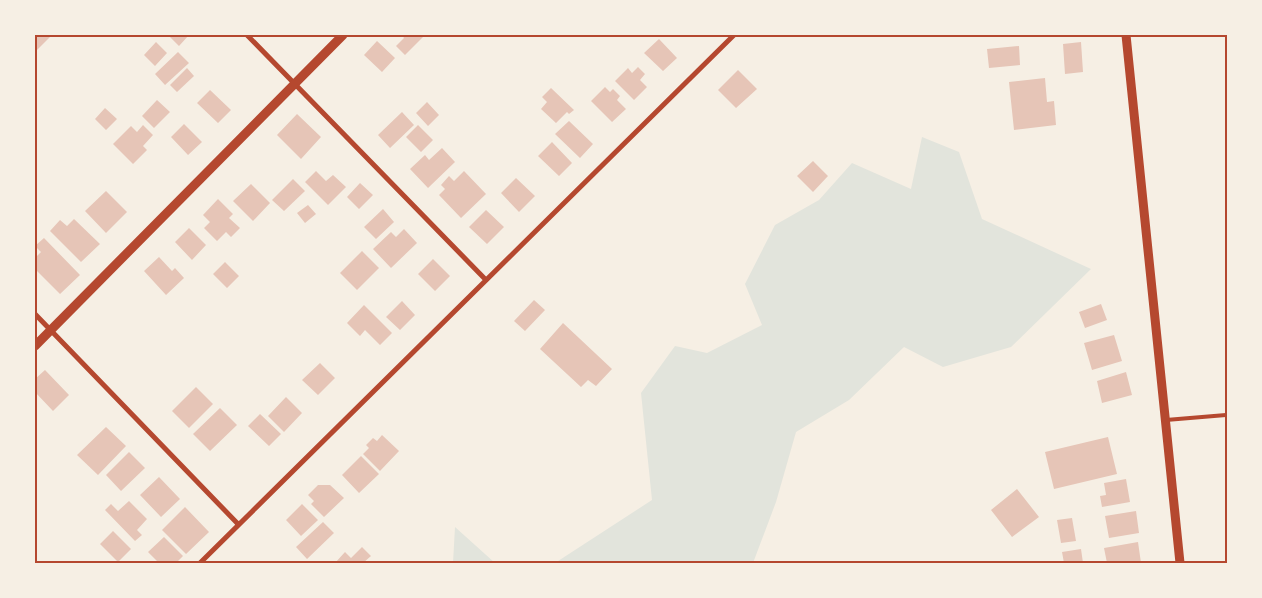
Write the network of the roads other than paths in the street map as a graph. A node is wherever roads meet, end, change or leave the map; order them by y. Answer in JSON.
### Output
{"nodes":[{"id":1,"x":247,"y":35,"type":"edge"},
{"id":2,"x":343,"y":35,"type":"edge"},
{"id":3,"x":734,"y":35,"type":"edge"},
{"id":4,"x":1126,"y":35,"type":"edge"},
{"id":5,"x":294,"y":82,"type":"junction"},
{"id":6,"x":486,"y":280,"type":"junction"},
{"id":7,"x":35,"y":314,"type":"edge"},
{"id":8,"x":51,"y":330,"type":"junction"},
{"id":9,"x":35,"y":346,"type":"edge"},
{"id":10,"x":1226,"y":415,"type":"edge"},
{"id":11,"x":1166,"y":420,"type":"junction"},
{"id":12,"x":238,"y":524,"type":"junction"},
{"id":13,"x":200,"y":563,"type":"edge"},
{"id":14,"x":1180,"y":563,"type":"edge"}],
"edges":[{"from":1,"to":5,"type":"street"},
{"from":2,"to":5,"type":"street"},
{"from":3,"to":6,"type":"street"},
{"from":4,"to":11,"type":"street"},
{"from":5,"to":6,"type":"street"},
{"from":5,"to":8,"type":"street"},
{"from":6,"to":12,"type":"street"},
{"from":7,"to":8,"type":"street"},
{"from":8,"to":9,"type":"street"},
{"from":8,"to":12,"type":"street"},
{"from":10,"to":11,"type":"lane"},
{"from":11,"to":14,"type":"street"},
{"from":12,"to":13,"type":"street"}]}
